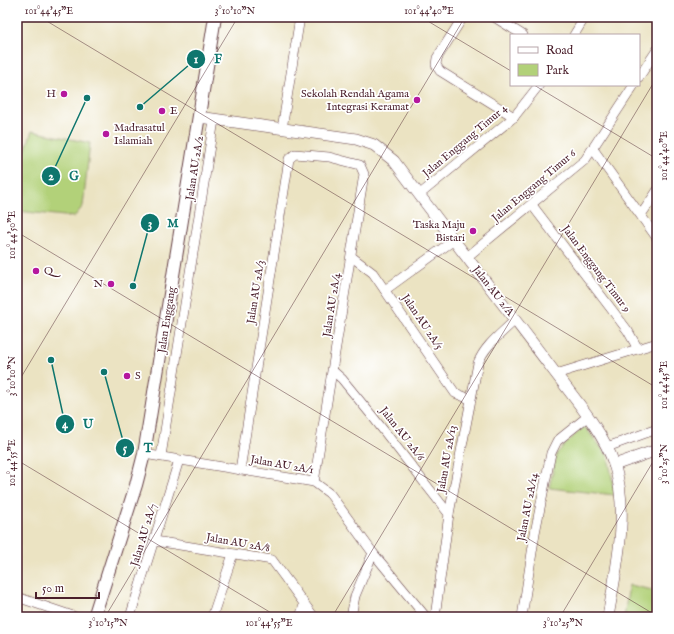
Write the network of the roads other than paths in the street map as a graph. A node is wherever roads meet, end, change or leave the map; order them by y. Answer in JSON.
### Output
{"nodes":[{"id":1,"x":215,"y":17,"type":"edge"},
{"id":2,"x":300,"y":17,"type":"edge"},
{"id":3,"x":463,"y":17,"type":"edge"},
{"id":4,"x":494,"y":17,"type":"edge"},
{"id":5,"x":585,"y":17,"type":"edge"},
{"id":6,"x":521,"y":34,"type":"edge"},
{"id":7,"x":575,"y":34,"type":"edge"},
{"id":8,"x":657,"y":50,"type":"edge"},
{"id":9,"x":640,"y":76,"type":"edge"},
{"id":10,"x":538,"y":86,"type":"edge"},
{"id":11,"x":633,"y":86,"type":"edge"},
{"id":12,"x":199,"y":117,"type":"junction"},
{"id":13,"x":514,"y":117,"type":"junction"},
{"id":14,"x":214,"y":120,"type":"junction"},
{"id":15,"x":282,"y":129,"type":"junction"},
{"id":16,"x":593,"y":149,"type":"junction"},
{"id":17,"x":329,"y":157,"type":"joint"},
{"id":18,"x":657,"y":191,"type":"edge"},
{"id":19,"x":419,"y":195,"type":"junction"},
{"id":20,"x":532,"y":205,"type":"junction"},
{"id":21,"x":641,"y":216,"type":"junction"},
{"id":22,"x":657,"y":238,"type":"edge"},
{"id":23,"x":454,"y":240,"type":"junction"},
{"id":24,"x":352,"y":257,"type":"junction"},
{"id":25,"x":467,"y":257,"type":"junction"},
{"id":26,"x":385,"y":290,"type":"junction"},
{"id":27,"x":516,"y":320,"type":"junction"},
{"id":28,"x":657,"y":343,"type":"edge"},
{"id":29,"x":638,"y":350,"type":"junction"},
{"id":30,"x":333,"y":371,"type":"junction"},
{"id":31,"x":556,"y":374,"type":"junction"},
{"id":32,"x":470,"y":399,"type":"junction"},
{"id":33,"x":587,"y":417,"type":"junction"},
{"id":34,"x":657,"y":429,"type":"edge"},
{"id":35,"x":607,"y":447,"type":"junction"},
{"id":36,"x":657,"y":450,"type":"edge"},
{"id":37,"x":144,"y":454,"type":"junction"},
{"id":38,"x":161,"y":456,"type":"junction"},
{"id":39,"x":179,"y":460,"type":"junction"},
{"id":40,"x":614,"y":465,"type":"junction"},
{"id":41,"x":240,"y":470,"type":"junction"},
{"id":42,"x":314,"y":482,"type":"junction"},
{"id":43,"x":449,"y":514,"type":"junction"},
{"id":44,"x":155,"y":541,"type":"junction"},
{"id":45,"x":373,"y":553,"type":"junction"},
{"id":46,"x":233,"y":554,"type":"junction"},
{"id":47,"x":17,"y":597,"type":"edge"},
{"id":48,"x":304,"y":605,"type":"junction"},
{"id":49,"x":73,"y":616,"type":"dead end"},
{"id":50,"x":94,"y":617,"type":"edge"},
{"id":51,"x":130,"y":617,"type":"edge"},
{"id":52,"x":212,"y":617,"type":"edge"},
{"id":53,"x":300,"y":617,"type":"edge"},
{"id":54,"x":314,"y":617,"type":"edge"},
{"id":55,"x":351,"y":617,"type":"edge"},
{"id":56,"x":426,"y":617,"type":"edge"},
{"id":57,"x":435,"y":617,"type":"edge"},
{"id":58,"x":522,"y":617,"type":"edge"},
{"id":59,"x":608,"y":617,"type":"edge"}],
"edges":[{"from":1,"to":12,"type":"main road","name":"Jalan Enggang"},
{"from":2,"to":15,"type":"street"},
{"from":3,"to":13,"type":"street"},
{"from":4,"to":6,"type":"street"},
{"from":5,"to":7,"type":"street"},
{"from":8,"to":9,"type":"street"},
{"from":10,"to":13,"type":"street","name":"Jalan Enggang Timur 4"},
{"from":11,"to":16,"type":"street","name":"Jalan Enggang Timur 6"},
{"from":12,"to":14,"type":"street","name":"Jalan AU 2/A"},
{"from":12,"to":37,"type":"main road","name":"Jalan Enggang"},
{"from":13,"to":19,"type":"street","name":"Jalan Enggang Timur 4"},
{"from":14,"to":15,"type":"street","name":"Jalan AU 2/A"},
{"from":14,"to":38,"type":"street","name":"Jalan AU 2A/2"},
{"from":15,"to":19,"type":"street","name":"Jalan AU 2/A"},
{"from":16,"to":20,"type":"street","name":"Jalan Enggang Timur 6"},
{"from":16,"to":21,"type":"street"},
{"from":17,"to":24,"type":"street","name":"Jalan AU 2A/4"},
{"from":17,"to":41,"type":"street","name":"Jalan AU 2A/3"},
{"from":18,"to":21,"type":"street"},
{"from":19,"to":23,"type":"street","name":"Jalan AU 2/A"},
{"from":20,"to":25,"type":"street","name":"Jalan Enggang Timur 6"},
{"from":20,"to":29,"type":"street","name":"Jalan Enggang Timur 9"},
{"from":21,"to":22,"type":"street"},
{"from":23,"to":25,"type":"street","name":"Jalan AU 2/A"},
{"from":23,"to":26,"type":"street"},
{"from":24,"to":26,"type":"street","name":"Jalan AU 2A/5"},
{"from":24,"to":30,"type":"street","name":"Jalan AU 2A/4"},
{"from":25,"to":27,"type":"street","name":"Jalan AU 2/A"},
{"from":26,"to":32,"type":"street","name":"Jalan AU 2A/5"},
{"from":27,"to":31,"type":"street","name":"Jalan AU 2/A"},
{"from":27,"to":32,"type":"street","name":"Jalan AU 2A/13"},
{"from":28,"to":29,"type":"street"},
{"from":29,"to":31,"type":"street"},
{"from":30,"to":42,"type":"street","name":"Jalan AU 2A/4"},
{"from":30,"to":43,"type":"street","name":"Jalan AU 2A/6"},
{"from":31,"to":33,"type":"street","name":"Jalan AU 2/A"},
{"from":32,"to":43,"type":"street","name":"Jalan AU 2A/13"},
{"from":33,"to":35,"type":"street","name":"Jalan AU 2/A"},
{"from":33,"to":58,"type":"street","name":"Jalan AU 2A/14"},
{"from":34,"to":35,"type":"street"},
{"from":35,"to":40,"type":"street","name":"Jalan AU 2/A"},
{"from":36,"to":40,"type":"street"},
{"from":37,"to":38,"type":"street","name":"Jalan AU 2A/1"},
{"from":37,"to":50,"type":"main road","name":"Jalan Enggang"},
{"from":38,"to":39,"type":"street","name":"Jalan AU 2A/1"},
{"from":39,"to":41,"type":"street","name":"Jalan AU 2A/1"},
{"from":39,"to":44,"type":"street","name":"Jalan AU 2A/7"},
{"from":40,"to":59,"type":"street","name":"Jalan AU 2/A"},
{"from":41,"to":42,"type":"street","name":"Jalan AU 2A/1"},
{"from":42,"to":45,"type":"street","name":"Jalan AU 2A/1"},
{"from":43,"to":57,"type":"street","name":"Jalan AU 2A/13"},
{"from":44,"to":46,"type":"street","name":"Jalan AU 2A/8"},
{"from":44,"to":51,"type":"street","name":"Jalan AU 2A/7"},
{"from":45,"to":55,"type":"street"},
{"from":45,"to":56,"type":"street","name":"Jalan AU 2A/1"},
{"from":46,"to":48,"type":"street","name":"Jalan AU 2A/8"},
{"from":46,"to":52,"type":"street"},
{"from":47,"to":49,"type":"street"},
{"from":48,"to":53,"type":"street"},
{"from":48,"to":54,"type":"street","name":"Jalan AU 2A/8"}]}
